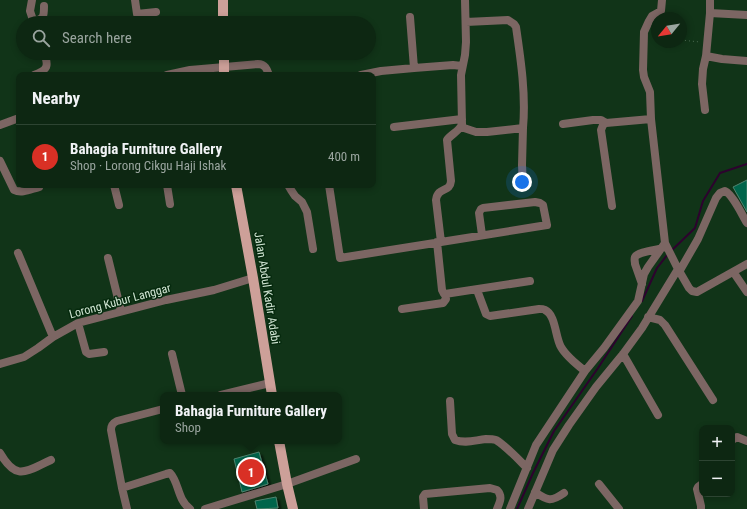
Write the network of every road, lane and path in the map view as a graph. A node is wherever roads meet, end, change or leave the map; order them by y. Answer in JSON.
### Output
{"nodes":[{"id":1,"x":32,"y":0,"type":"edge"},
{"id":2,"x":135,"y":0,"type":"edge"},
{"id":3,"x":223,"y":0,"type":"edge"},
{"id":4,"x":465,"y":0,"type":"edge"},
{"id":5,"x":662,"y":0,"type":"edge"},
{"id":6,"x":710,"y":0,"type":"edge"},
{"id":7,"x":44,"y":6,"type":"dead end"},
{"id":8,"x":156,"y":12,"type":"dead end"},
{"id":9,"x":661,"y":12,"type":"edge"},
{"id":10,"x":710,"y":13,"type":"junction"},
{"id":11,"x":138,"y":14,"type":"joint"},
{"id":12,"x":747,"y":15,"type":"edge"},
{"id":13,"x":32,"y":16,"type":"edge"},
{"id":14,"x":44,"y":16,"type":"edge"},
{"id":15,"x":223,"y":16,"type":"edge"},
{"id":16,"x":410,"y":17,"type":"dead end"},
{"id":17,"x":651,"y":18,"type":"edge"},
{"id":18,"x":466,"y":22,"type":"junction"},
{"id":19,"x":687,"y":41,"type":"edge"},
{"id":20,"x":707,"y":43,"type":"junction"},
{"id":21,"x":706,"y":56,"type":"junction"},
{"id":22,"x":47,"y":60,"type":"edge"},
{"id":23,"x":224,"y":60,"type":"edge"},
{"id":24,"x":747,"y":61,"type":"edge"},
{"id":25,"x":462,"y":66,"type":"junction"},
{"id":26,"x":414,"y":68,"type":"junction"},
{"id":27,"x":224,"y":71,"type":"edge"},
{"id":28,"x":43,"y":72,"type":"edge"},
{"id":29,"x":181,"y":72,"type":"edge"},
{"id":30,"x":268,"y":72,"type":"edge"},
{"id":31,"x":376,"y":72,"type":"edge"},
{"id":32,"x":705,"y":110,"type":"dead end"},
{"id":33,"x":16,"y":119,"type":"edge"},
{"id":34,"x":651,"y":119,"type":"junction"},
{"id":35,"x":461,"y":123,"type":"junction"},
{"id":36,"x":563,"y":124,"type":"dead end"},
{"id":37,"x":606,"y":124,"type":"junction"},
{"id":38,"x":0,"y":125,"type":"edge"},
{"id":39,"x":394,"y":127,"type":"dead end"},
{"id":40,"x":524,"y":128,"type":"junction"},
{"id":41,"x":0,"y":161,"type":"edge"},
{"id":42,"x":523,"y":185,"type":"dead end"},
{"id":43,"x":35,"y":188,"type":"edge"},
{"id":44,"x":115,"y":188,"type":"edge"},
{"id":45,"x":167,"y":188,"type":"edge"},
{"id":46,"x":237,"y":188,"type":"edge"},
{"id":47,"x":289,"y":188,"type":"edge"},
{"id":48,"x":329,"y":188,"type":"edge"},
{"id":49,"x":170,"y":204,"type":"dead end"},
{"id":50,"x":119,"y":205,"type":"dead end"},
{"id":51,"x":612,"y":206,"type":"dead end"},
{"id":52,"x":747,"y":223,"type":"edge"},
{"id":53,"x":482,"y":235,"type":"junction"},
{"id":54,"x":439,"y":242,"type":"junction"},
{"id":55,"x":665,"y":246,"type":"junction"},
{"id":56,"x":313,"y":249,"type":"dead end"},
{"id":57,"x":18,"y":253,"type":"dead end"},
{"id":58,"x":108,"y":258,"type":"dead end"},
{"id":59,"x":747,"y":264,"type":"edge"},
{"id":60,"x":678,"y":269,"type":"junction"},
{"id":61,"x":734,"y":272,"type":"junction"},
{"id":62,"x":253,"y":278,"type":"junction"},
{"id":63,"x":530,"y":281,"type":"dead end"},
{"id":64,"x":642,"y":285,"type":"junction"},
{"id":65,"x":477,"y":290,"type":"junction"},
{"id":66,"x":747,"y":292,"type":"edge"},
{"id":67,"x":445,"y":294,"type":"junction"},
{"id":68,"x":402,"y":310,"type":"dead end"},
{"id":69,"x":121,"y":311,"type":"junction"},
{"id":70,"x":648,"y":317,"type":"junction"},
{"id":71,"x":78,"y":323,"type":"junction"},
{"id":72,"x":53,"y":337,"type":"junction"},
{"id":73,"x":104,"y":352,"type":"dead end"},
{"id":74,"x":172,"y":354,"type":"dead end"},
{"id":75,"x":623,"y":354,"type":"junction"},
{"id":76,"x":0,"y":364,"type":"edge"},
{"id":77,"x":585,"y":371,"type":"junction"},
{"id":78,"x":270,"y":383,"type":"junction"},
{"id":79,"x":181,"y":392,"type":"edge"},
{"id":80,"x":233,"y":392,"type":"edge"},
{"id":81,"x":272,"y":392,"type":"edge"},
{"id":82,"x":713,"y":400,"type":"dead end"},
{"id":83,"x":450,"y":401,"type":"dead end"},
{"id":84,"x":160,"y":410,"type":"edge"},
{"id":85,"x":658,"y":415,"type":"dead end"},
{"id":86,"x":735,"y":438,"type":"edge"},
{"id":87,"x":747,"y":441,"type":"edge"},
{"id":88,"x":280,"y":444,"type":"edge"},
{"id":89,"x":0,"y":453,"type":"edge"},
{"id":90,"x":356,"y":459,"type":"dead end"},
{"id":91,"x":51,"y":460,"type":"dead end"},
{"id":92,"x":527,"y":468,"type":"junction"},
{"id":93,"x":287,"y":484,"type":"junction"},
{"id":94,"x":599,"y":484,"type":"dead end"},
{"id":95,"x":699,"y":486,"type":"edge"},
{"id":96,"x":122,"y":488,"type":"junction"},
{"id":97,"x":535,"y":492,"type":"junction"},
{"id":98,"x":564,"y":493,"type":"dead end"},
{"id":99,"x":127,"y":509,"type":"edge"},
{"id":100,"x":190,"y":509,"type":"edge"},
{"id":101,"x":205,"y":509,"type":"edge"},
{"id":102,"x":293,"y":509,"type":"edge"},
{"id":103,"x":424,"y":509,"type":"edge"},
{"id":104,"x":497,"y":509,"type":"edge"},
{"id":105,"x":510,"y":509,"type":"edge"},
{"id":106,"x":528,"y":509,"type":"edge"},
{"id":107,"x":619,"y":509,"type":"edge"},
{"id":108,"x":701,"y":509,"type":"edge"}],
"edges":[{"from":1,"to":13,"type":"street"},
{"from":2,"to":11,"type":"street"},
{"from":3,"to":15,"type":"main road"},
{"from":4,"to":18,"type":"street"},
{"from":5,"to":9,"type":"street"},
{"from":6,"to":10,"type":"street"},
{"from":7,"to":14,"type":"street"},
{"from":8,"to":11,"type":"street"},
{"from":10,"to":12,"type":"street"},
{"from":10,"to":20,"type":"street"},
{"from":16,"to":26,"type":"street"},
{"from":17,"to":34,"type":"street"},
{"from":18,"to":25,"type":"street"},
{"from":18,"to":40,"type":"street"},
{"from":19,"to":20,"type":"path"},
{"from":20,"to":21,"type":"street"},
{"from":21,"to":24,"type":"street"},
{"from":21,"to":32,"type":"street"},
{"from":22,"to":28,"type":"street"},
{"from":23,"to":27,"type":"main road"},
{"from":25,"to":26,"type":"street"},
{"from":25,"to":35,"type":"street"},
{"from":26,"to":31,"type":"street"},
{"from":27,"to":29,"type":"street"},
{"from":27,"to":30,"type":"street"},
{"from":33,"to":38,"type":"street"},
{"from":34,"to":37,"type":"street"},
{"from":34,"to":55,"type":"street"},
{"from":35,"to":39,"type":"street"},
{"from":35,"to":40,"type":"street"},
{"from":35,"to":54,"type":"street"},
{"from":36,"to":37,"type":"street"},
{"from":37,"to":51,"type":"street"},
{"from":40,"to":42,"type":"street"},
{"from":41,"to":43,"type":"street"},
{"from":44,"to":50,"type":"street"},
{"from":45,"to":49,"type":"street"},
{"from":46,"to":62,"type":"main road","name":"Jalan Abdul Kadir Adabi"},
{"from":47,"to":56,"type":"street"},
{"from":48,"to":54,"type":"street"},
{"from":52,"to":60,"type":"street"},
{"from":53,"to":53,"type":"street"},
{"from":53,"to":54,"type":"street"},
{"from":54,"to":67,"type":"street"},
{"from":55,"to":60,"type":"street"},
{"from":55,"to":64,"type":"street"},
{"from":55,"to":64,"type":"street"},
{"from":57,"to":72,"type":"street"},
{"from":58,"to":69,"type":"street"},
{"from":59,"to":61,"type":"street"},
{"from":60,"to":61,"type":"street"},
{"from":60,"to":70,"type":"street"},
{"from":61,"to":66,"type":"street"},
{"from":62,"to":69,"type":"street","name":"Lorong Kubur Langgar"},
{"from":62,"to":78,"type":"main road","name":"Jalan Abdul Kadir Adabi"},
{"from":63,"to":65,"type":"street"},
{"from":64,"to":77,"type":"street"},
{"from":65,"to":67,"type":"street"},
{"from":65,"to":77,"type":"street"},
{"from":67,"to":68,"type":"street"},
{"from":69,"to":71,"type":"street","name":"Lorong Kubur Langgar"},
{"from":70,"to":75,"type":"street"},
{"from":70,"to":82,"type":"street"},
{"from":71,"to":72,"type":"street","name":"Lorong Kubur Langgar"},
{"from":71,"to":73,"type":"street"},
{"from":72,"to":76,"type":"street","name":"Lorong Kubur Langgar"},
{"from":74,"to":79,"type":"street"},
{"from":75,"to":85,"type":"street"},
{"from":75,"to":97,"type":"street"},
{"from":77,"to":92,"type":"street"},
{"from":78,"to":80,"type":"street"},
{"from":78,"to":81,"type":"main road","name":"Jalan Abdul Kadir Adabi"},
{"from":83,"to":92,"type":"street"},
{"from":84,"to":96,"type":"street"},
{"from":86,"to":87,"type":"street"},
{"from":88,"to":93,"type":"main road"},
{"from":89,"to":91,"type":"street"},
{"from":90,"to":93,"type":"street"},
{"from":92,"to":105,"type":"street"},
{"from":93,"to":101,"type":"street"},
{"from":93,"to":102,"type":"main road"},
{"from":94,"to":107,"type":"street"},
{"from":95,"to":108,"type":"street"},
{"from":96,"to":99,"type":"street"},
{"from":96,"to":100,"type":"street"},
{"from":97,"to":98,"type":"street"},
{"from":97,"to":106,"type":"street"},
{"from":103,"to":104,"type":"street"}]}
